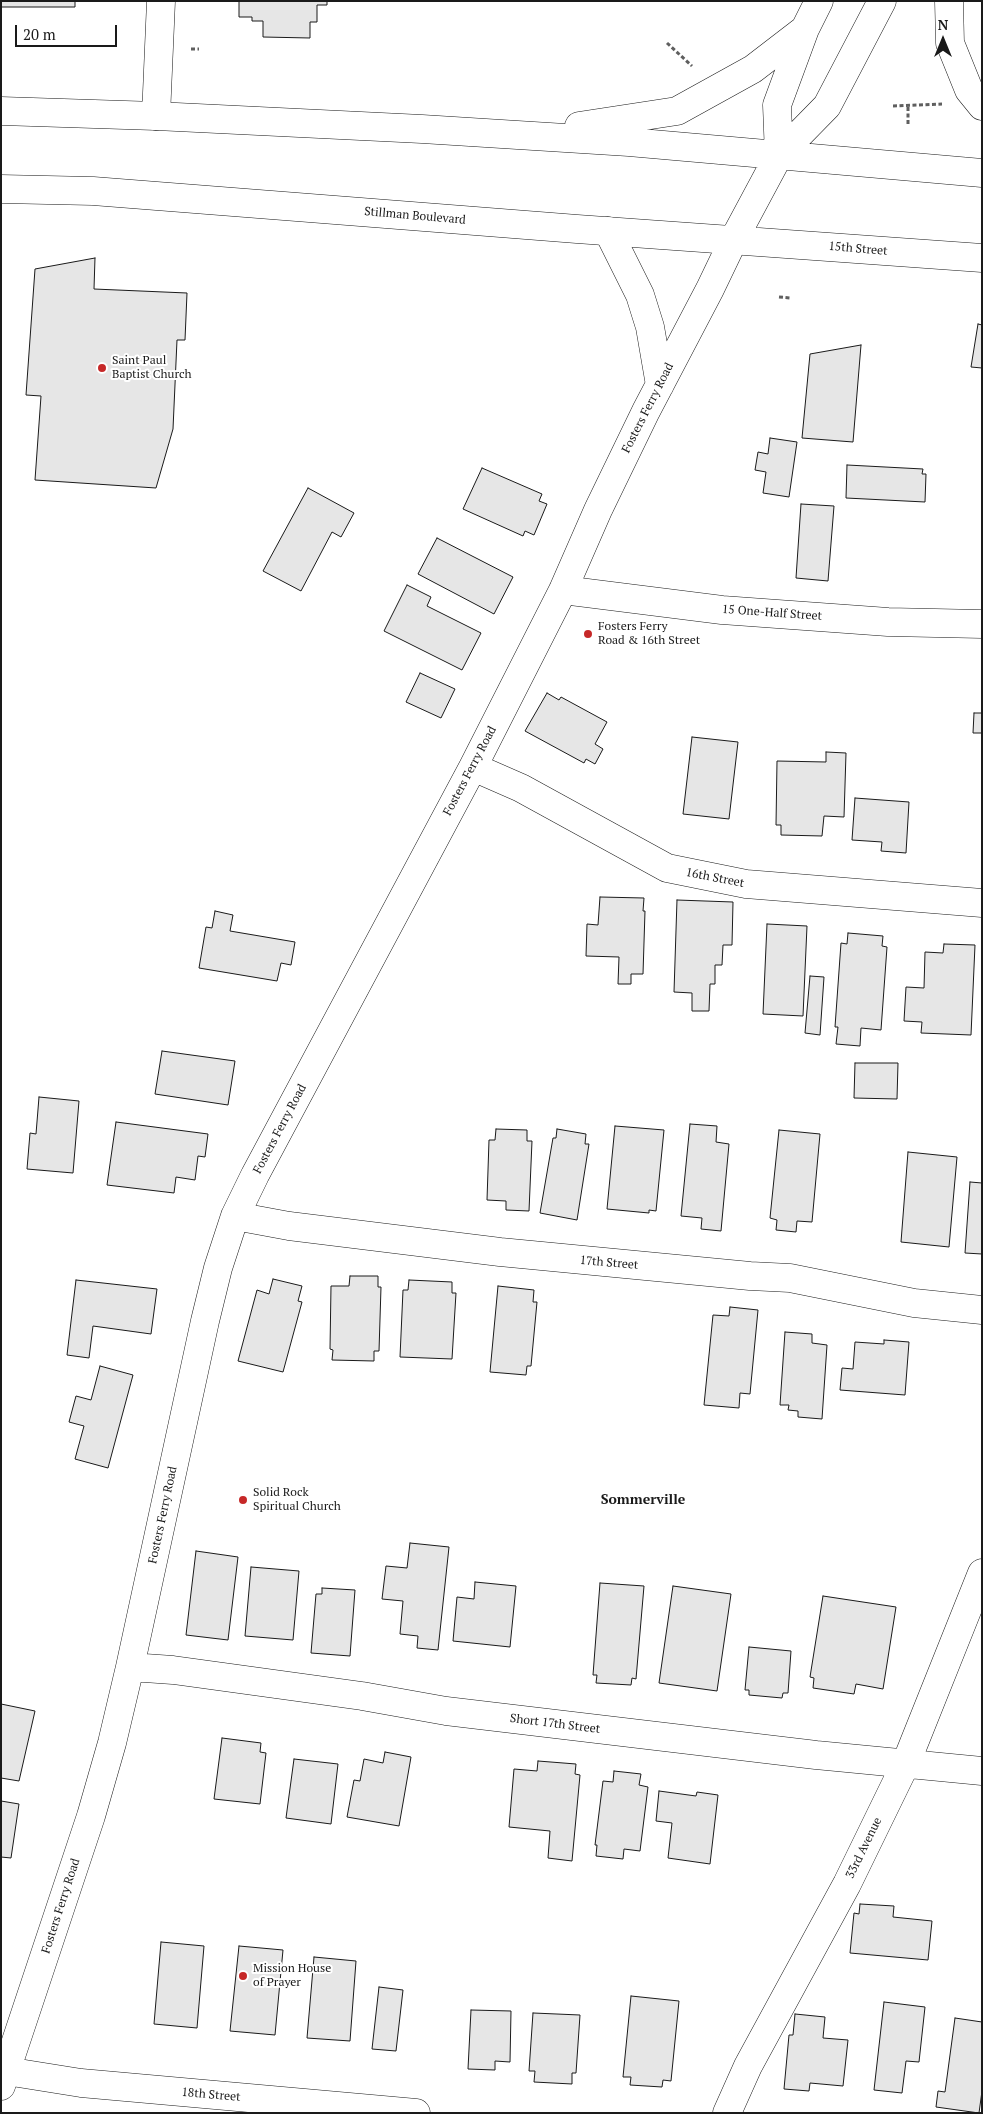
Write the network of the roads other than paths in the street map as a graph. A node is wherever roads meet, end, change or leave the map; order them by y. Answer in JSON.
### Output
{"nodes":[{"id":1,"x":161,"y":1,"type":"edge"},
{"id":2,"x":819,"y":1,"type":"edge"},
{"id":3,"x":882,"y":1,"type":"edge"},
{"id":4,"x":949,"y":1,"type":"edge"},
{"id":5,"x":805,"y":29,"type":"junction"},
{"id":6,"x":982,"y":106,"type":"edge"},
{"id":7,"x":1,"y":111,"type":"edge"},
{"id":8,"x":156,"y":116,"type":"junction"},
{"id":9,"x":503,"y":134,"type":"junction"},
{"id":10,"x":779,"y":155,"type":"junction"},
{"id":11,"x":982,"y":173,"type":"edge"},
{"id":12,"x":1,"y":189,"type":"edge"},
{"id":13,"x":608,"y":231,"type":"junction"},
{"id":14,"x":734,"y":239,"type":"junction"},
{"id":15,"x":982,"y":258,"type":"edge"},
{"id":16,"x":660,"y":385,"type":"junction"},
{"id":17,"x":563,"y":590,"type":"junction"},
{"id":18,"x":982,"y":624,"type":"edge"},
{"id":19,"x":473,"y":767,"type":"junction"},
{"id":20,"x":982,"y":903,"type":"edge"},
{"id":21,"x":236,"y":1216,"type":"junction"},
{"id":22,"x":982,"y":1310,"type":"edge"},
{"id":23,"x":982,"y":1573,"type":"edge"},
{"id":24,"x":130,"y":1667,"type":"junction"},
{"id":25,"x":906,"y":1763,"type":"junction"},
{"id":26,"x":982,"y":1771,"type":"edge"},
{"id":27,"x":4,"y":2079,"type":"edge"},
{"id":28,"x":416,"y":2113,"type":"edge"},
{"id":29,"x":727,"y":2113,"type":"edge"}],
"edges":[{"from":1,"to":8,"type":"street"},
{"from":2,"to":5,"type":"street"},
{"from":3,"to":10,"type":"street"},
{"from":4,"to":6,"type":"street"},
{"from":5,"to":9,"type":"street"},
{"from":5,"to":10,"type":"street"},
{"from":7,"to":8,"type":"street"},
{"from":8,"to":9,"type":"street"},
{"from":9,"to":10,"type":"street"},
{"from":10,"to":11,"type":"street"},
{"from":10,"to":14,"type":"street"},
{"from":12,"to":13,"type":"street","name":"Stillman Boulevard"},
{"from":13,"to":14,"type":"street","name":"Stillman Boulevard"},
{"from":13,"to":16,"type":"street"},
{"from":14,"to":15,"type":"street","name":"15th Street"},
{"from":14,"to":16,"type":"street","name":"Fosters Ferry Road"},
{"from":16,"to":17,"type":"street","name":"Fosters Ferry Road"},
{"from":17,"to":18,"type":"street","name":"15 One-Half Street"},
{"from":17,"to":19,"type":"street","name":"Fosters Ferry Road"},
{"from":19,"to":20,"type":"street","name":"16th Street"},
{"from":19,"to":21,"type":"street","name":"Fosters Ferry Road"},
{"from":21,"to":22,"type":"street","name":"17th Street"},
{"from":21,"to":24,"type":"street","name":"Fosters Ferry Road"},
{"from":23,"to":25,"type":"street","name":"33rd Avenue"},
{"from":24,"to":25,"type":"street","name":"Short 17th Street"},
{"from":24,"to":27,"type":"street","name":"Fosters Ferry Road"},
{"from":25,"to":26,"type":"street","name":"Short 17th Street"},
{"from":25,"to":29,"type":"street","name":"33rd Avenue"},
{"from":27,"to":28,"type":"street","name":"18th Street"}]}
